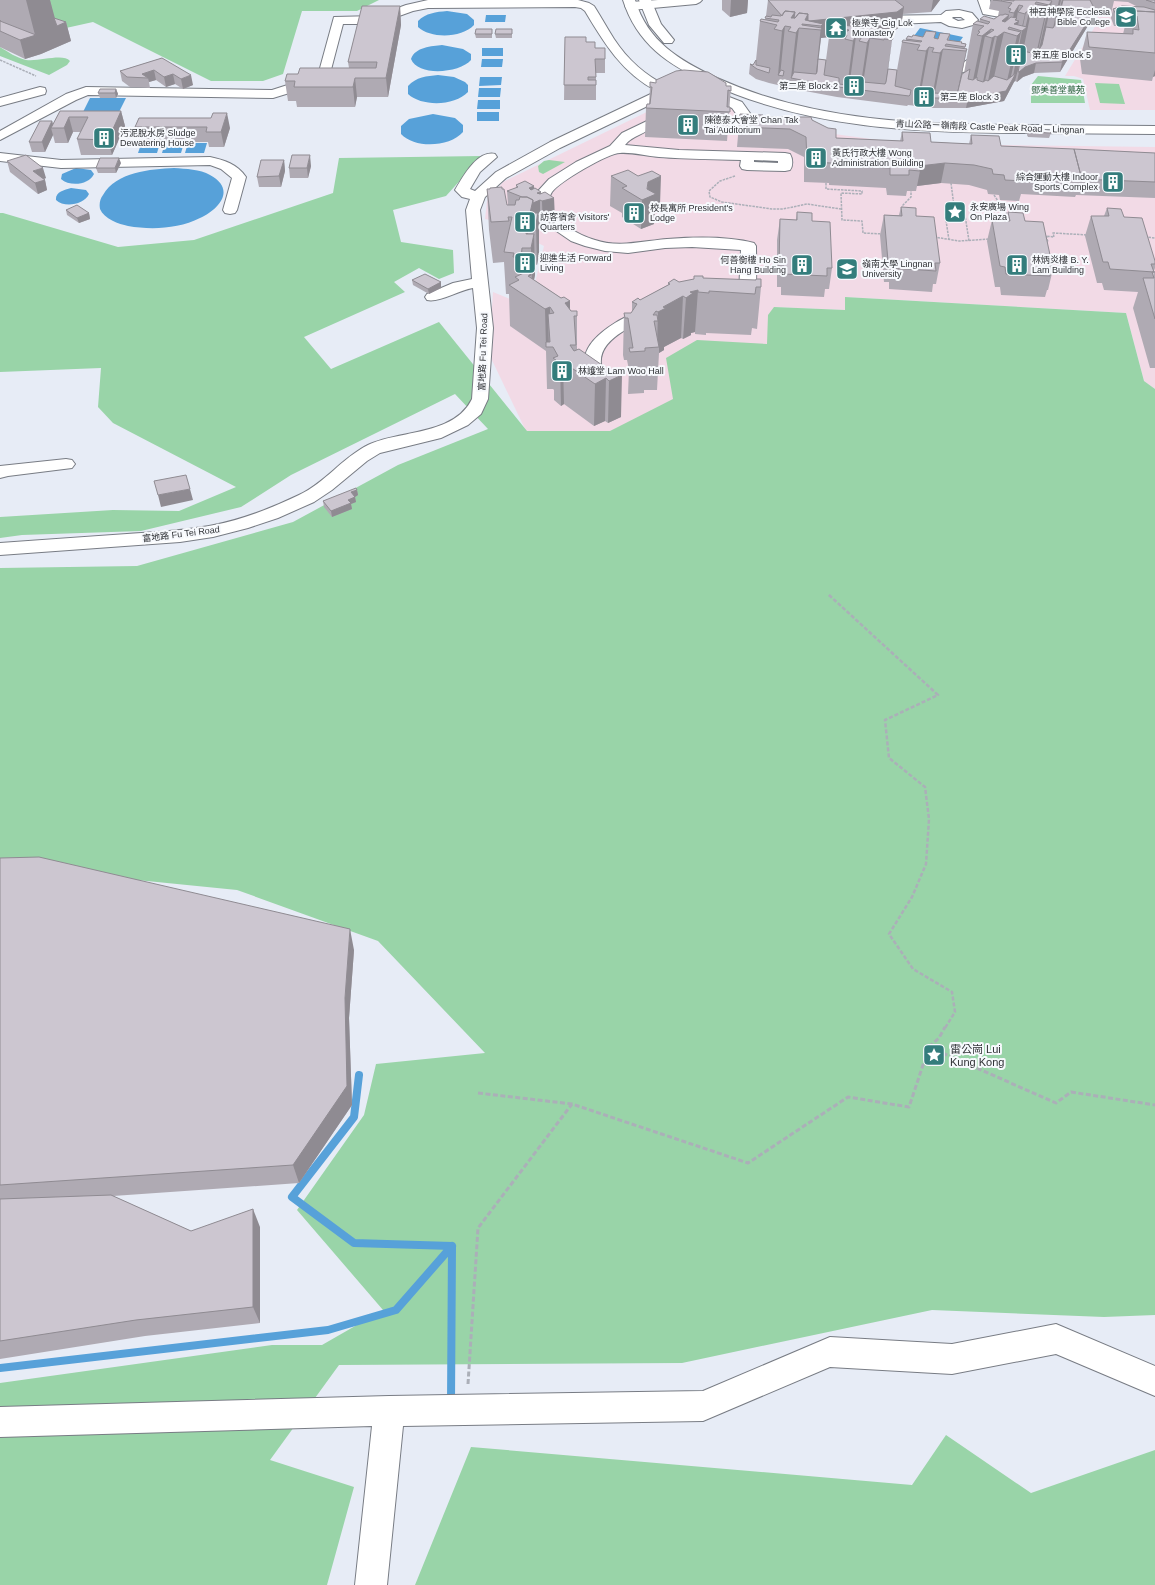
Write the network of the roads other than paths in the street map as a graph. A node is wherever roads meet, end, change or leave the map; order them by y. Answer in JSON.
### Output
{"nodes":[{"id":1,"x":696,"y":0,"type":"edge"},
{"id":2,"x":964,"y":0,"type":"edge"},
{"id":3,"x":984,"y":0,"type":"edge"},
{"id":4,"x":528,"y":1,"type":"edge"},
{"id":5,"x":646,"y":2,"type":"edge"},
{"id":6,"x":630,"y":3,"type":"edge"},
{"id":7,"x":958,"y":13,"type":"junction"},
{"id":8,"x":944,"y":18,"type":"junction"},
{"id":9,"x":858,"y":19,"type":"edge"},
{"id":10,"x":971,"y":22,"type":"junction"},
{"id":11,"x":997,"y":31,"type":"junction"},
{"id":12,"x":939,"y":64,"type":"edge"},
{"id":13,"x":953,"y":70,"type":"junction"},
{"id":14,"x":702,"y":76,"type":"junction"},
{"id":15,"x":943,"y":80,"type":"dead end"},
{"id":16,"x":40,"y":85,"type":"road end"},
{"id":17,"x":668,"y":90,"type":"junction"},
{"id":18,"x":0,"y":102,"type":"edge"},
{"id":19,"x":749,"y":121,"type":"junction"},
{"id":20,"x":1155,"y":121,"type":"edge"},
{"id":21,"x":647,"y":125,"type":"dead end"},
{"id":22,"x":725,"y":125,"type":"edge"},
{"id":23,"x":783,"y":128,"type":"edge"},
{"id":24,"x":1155,"y":130,"type":"edge"},
{"id":25,"x":0,"y":136,"type":"edge"},
{"id":26,"x":555,"y":145,"type":"junction"},
{"id":27,"x":623,"y":149,"type":"junction"},
{"id":28,"x":744,"y":155,"type":"dead end"},
{"id":29,"x":0,"y":157,"type":"edge"},
{"id":30,"x":490,"y":157,"type":"dead end"},
{"id":31,"x":590,"y":162,"type":"junction"},
{"id":32,"x":515,"y":166,"type":"junction"},
{"id":33,"x":533,"y":175,"type":"dead end"},
{"id":34,"x":478,"y":196,"type":"junction"},
{"id":35,"x":230,"y":210,"type":"dead end"},
{"id":36,"x":481,"y":282,"type":"junction"},
{"id":37,"x":433,"y":297,"type":"dead end"},
{"id":38,"x":720,"y":305,"type":"edge"},
{"id":39,"x":666,"y":308,"type":"edge"},
{"id":40,"x":609,"y":396,"type":"edge"},
{"id":41,"x":66,"y":464,"type":"dead end"},
{"id":42,"x":0,"y":473,"type":"edge"},
{"id":43,"x":0,"y":549,"type":"edge"},
{"id":44,"x":1155,"y":1381,"type":"edge"},
{"id":45,"x":389,"y":1411,"type":"junction"},
{"id":46,"x":0,"y":1422,"type":"edge"},
{"id":47,"x":371,"y":1585,"type":"edge"}],
"edges":[{"from":1,"to":5,"type":"street"},
{"from":2,"to":7,"type":"street"},
{"from":3,"to":11,"type":"street"},
{"from":4,"to":17,"type":"street"},
{"from":4,"to":25,"type":"street"},
{"from":5,"to":6,"type":"street"},
{"from":5,"to":20,"type":"street","name":"青山公路－嶺南段 Castle Peak Road – Lingnan"},
{"from":6,"to":14,"type":"street","name":"青山公路－嶺南段 Castle Peak Road – Lingnan"},
{"from":7,"to":8,"type":"street"},
{"from":7,"to":10,"type":"street"},
{"from":8,"to":9,"type":"street"},
{"from":8,"to":10,"type":"street"},
{"from":10,"to":11,"type":"street"},
{"from":11,"to":13,"type":"street"},
{"from":12,"to":13,"type":"street"},
{"from":13,"to":15,"type":"street"},
{"from":14,"to":17,"type":"street"},
{"from":14,"to":24,"type":"street","name":"青山公路－嶺南段 Castle Peak Road – Lingnan"},
{"from":16,"to":18,"type":"street"},
{"from":17,"to":19,"type":"street"},
{"from":17,"to":26,"type":"street"},
{"from":19,"to":22,"type":"street"},
{"from":19,"to":23,"type":"street"},
{"from":21,"to":27,"type":"street"},
{"from":26,"to":31,"type":"street"},
{"from":26,"to":32,"type":"street"},
{"from":27,"to":28,"type":"street"},
{"from":27,"to":31,"type":"street"},
{"from":29,"to":35,"type":"street"},
{"from":30,"to":34,"type":"street"},
{"from":31,"to":38,"type":"street"},
{"from":32,"to":33,"type":"street"},
{"from":32,"to":34,"type":"street"},
{"from":34,"to":36,"type":"street","name":"富地路 Fu Tei Road"},
{"from":36,"to":37,"type":"street"},
{"from":36,"to":43,"type":"street","name":"富地路 Fu Tei Road"},
{"from":39,"to":40,"type":"street"},
{"from":41,"to":42,"type":"street"},
{"from":44,"to":45,"type":"street"},
{"from":45,"to":46,"type":"street"},
{"from":45,"to":47,"type":"street"}]}
